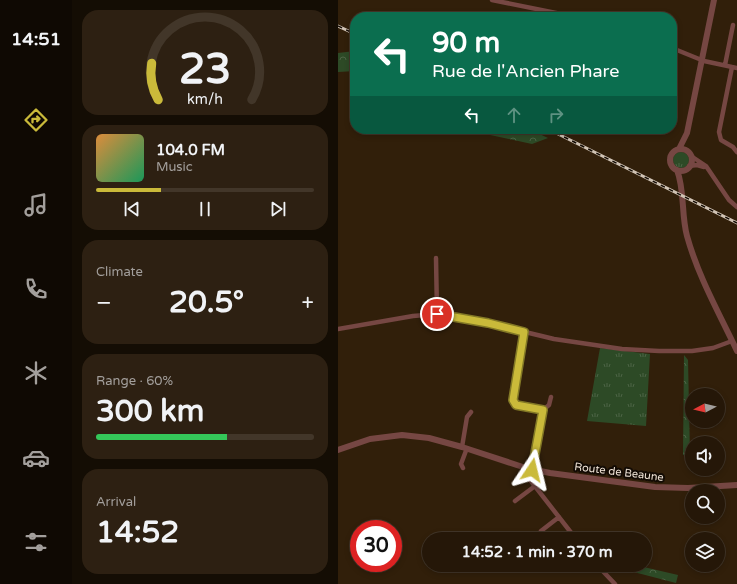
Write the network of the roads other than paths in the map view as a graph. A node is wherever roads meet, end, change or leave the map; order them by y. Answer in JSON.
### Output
{"nodes":[{"id":1,"x":492,"y":0,"type":"edge"},
{"id":2,"x":714,"y":0,"type":"edge"},
{"id":3,"x":551,"y":12,"type":"edge"},
{"id":4,"x":733,"y":24,"type":"dead end"},
{"id":5,"x":677,"y":50,"type":"edge"},
{"id":6,"x":702,"y":60,"type":"junction"},
{"id":7,"x":725,"y":65,"type":"junction"},
{"id":8,"x":732,"y":67,"type":"junction"},
{"id":9,"x":737,"y":68,"type":"edge"},
{"id":10,"x":687,"y":133,"type":"junction"},
{"id":11,"x":679,"y":150,"type":"junction"},
{"id":12,"x":737,"y":152,"type":"edge"},
{"id":13,"x":690,"y":154,"type":"junction"},
{"id":14,"x":688,"y":167,"type":"junction"},
{"id":15,"x":707,"y":168,"type":"junction"},
{"id":16,"x":677,"y":170,"type":"junction"},
{"id":17,"x":681,"y":184,"type":"junction"},
{"id":18,"x":737,"y":207,"type":"edge"},
{"id":19,"x":436,"y":258,"type":"dead end"},
{"id":20,"x":437,"y":314,"type":"junction"},
{"id":21,"x":338,"y":329,"type":"edge"},
{"id":22,"x":524,"y":332,"type":"junction"},
{"id":23,"x":732,"y":341,"type":"junction"},
{"id":24,"x":737,"y":351,"type":"edge"},
{"id":25,"x":551,"y":397,"type":"dead end"},
{"id":26,"x":543,"y":410,"type":"junction"},
{"id":27,"x":471,"y":412,"type":"dead end"},
{"id":28,"x":464,"y":447,"type":"junction"},
{"id":29,"x":338,"y":450,"type":"edge"},
{"id":30,"x":463,"y":468,"type":"dead end"},
{"id":31,"x":529,"y":469,"type":"junction"},
{"id":32,"x":737,"y":485,"type":"edge"},
{"id":33,"x":535,"y":486,"type":"junction"},
{"id":34,"x":515,"y":501,"type":"dead end"},
{"id":35,"x":559,"y":517,"type":"junction"},
{"id":36,"x":541,"y":531,"type":"dead end"},
{"id":37,"x":571,"y":532,"type":"edge"},
{"id":38,"x":604,"y":572,"type":"edge"},
{"id":39,"x":615,"y":584,"type":"edge"}],
"edges":[{"from":1,"to":3,"type":"street"},
{"from":2,"to":6,"type":"street"},
{"from":4,"to":7,"type":"street"},
{"from":5,"to":6,"type":"street"},
{"from":6,"to":7,"type":"street"},
{"from":6,"to":10,"type":"street"},
{"from":7,"to":8,"type":"street"},
{"from":8,"to":9,"type":"street"},
{"from":8,"to":12,"type":"street"},
{"from":10,"to":11,"type":"street"},
{"from":10,"to":13,"type":"street"},
{"from":11,"to":13,"type":"street"},
{"from":11,"to":16,"type":"street"},
{"from":13,"to":14,"type":"street"},
{"from":13,"to":15,"type":"street"},
{"from":14,"to":15,"type":"street"},
{"from":14,"to":16,"type":"street"},
{"from":14,"to":17,"type":"street"},
{"from":15,"to":18,"type":"street"},
{"from":16,"to":17,"type":"street"},
{"from":17,"to":23,"type":"street"},
{"from":19,"to":20,"type":"street"},
{"from":20,"to":21,"type":"street"},
{"from":20,"to":22,"type":"street"},
{"from":22,"to":23,"type":"street"},
{"from":22,"to":26,"type":"street"},
{"from":23,"to":24,"type":"street"},
{"from":25,"to":26,"type":"street"},
{"from":26,"to":31,"type":"street"},
{"from":27,"to":28,"type":"street"},
{"from":28,"to":29,"type":"street","name":"Route de Beaune"},
{"from":28,"to":30,"type":"street"},
{"from":28,"to":31,"type":"street","name":"Route de Beaune"},
{"from":31,"to":32,"type":"street","name":"Route de Beaune"},
{"from":31,"to":33,"type":"street"},
{"from":33,"to":34,"type":"street"},
{"from":33,"to":35,"type":"street"},
{"from":35,"to":36,"type":"street"},
{"from":35,"to":37,"type":"street"},
{"from":38,"to":39,"type":"street"}]}
